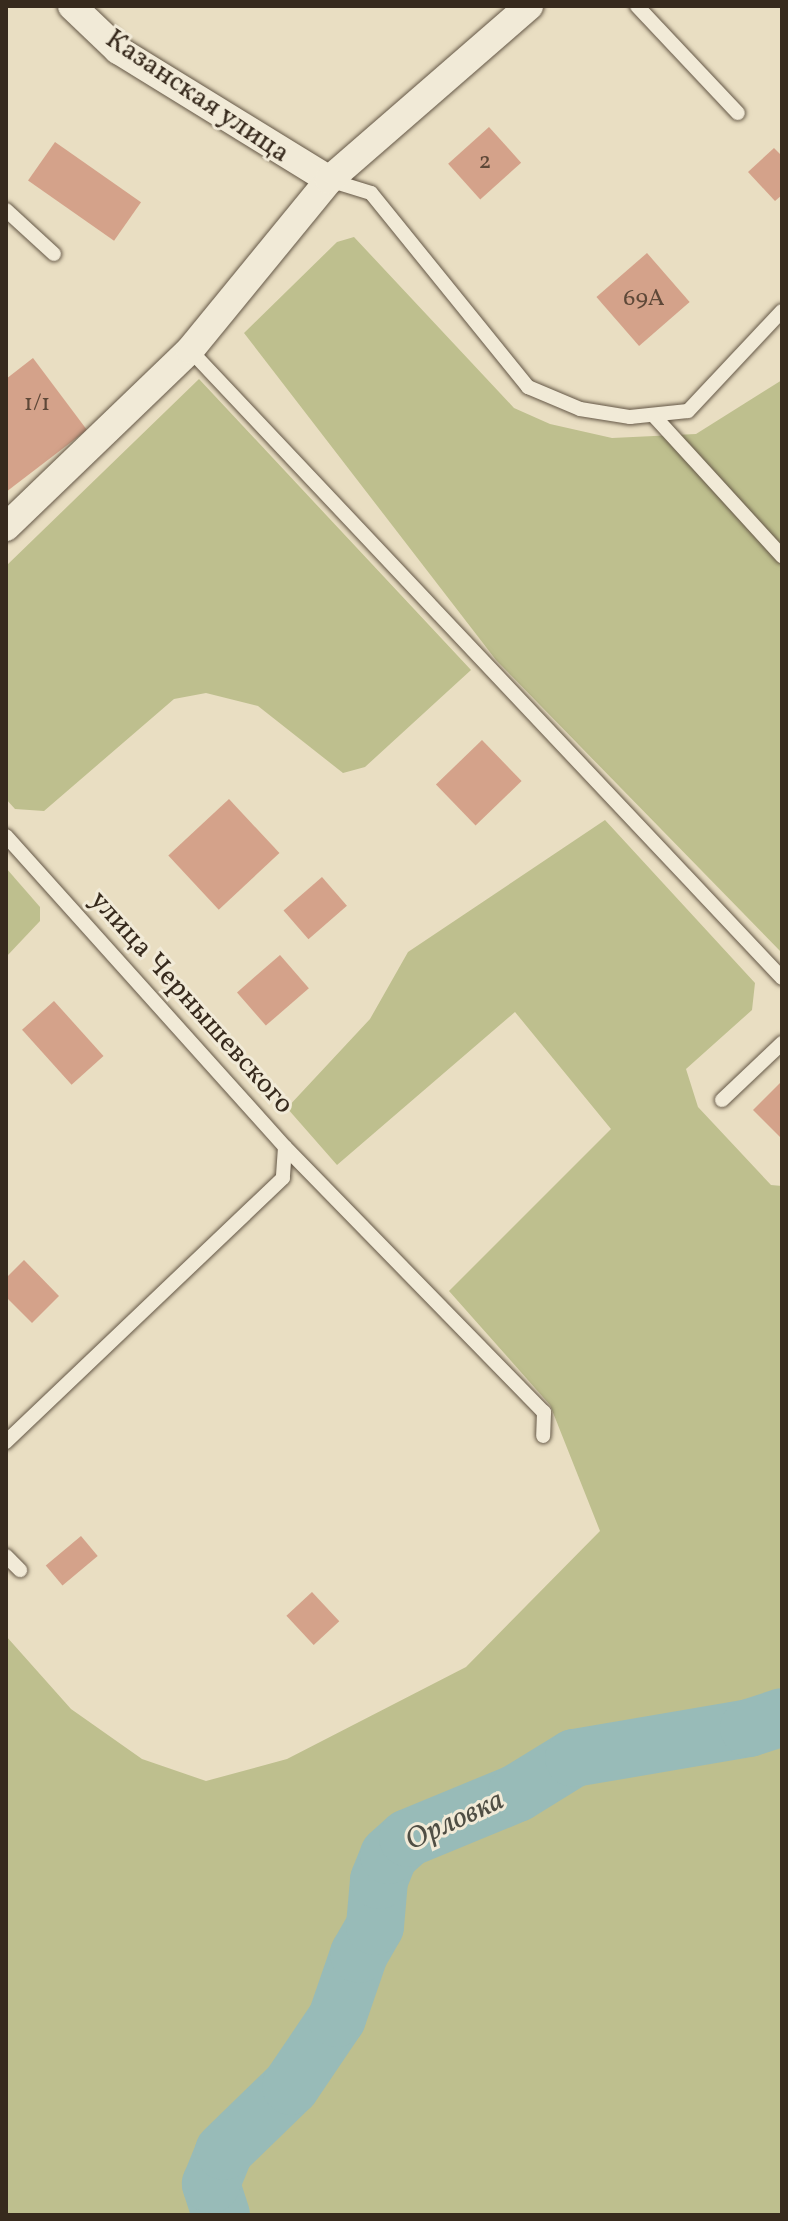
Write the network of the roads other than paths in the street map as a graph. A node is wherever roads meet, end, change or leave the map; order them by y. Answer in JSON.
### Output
{"nodes":[{"id":1,"x":72,"y":6,"type":"edge"},
{"id":2,"x":529,"y":6,"type":"edge"},
{"id":3,"x":637,"y":6,"type":"edge"},
{"id":4,"x":738,"y":113,"type":"dead end"},
{"id":5,"x":329,"y":180,"type":"junction"},
{"id":6,"x":6,"y":210,"type":"edge"},
{"id":7,"x":54,"y":254,"type":"dead end"},
{"id":8,"x":782,"y":311,"type":"edge"},
{"id":9,"x":190,"y":350,"type":"junction"},
{"id":10,"x":654,"y":416,"type":"junction"},
{"id":11,"x":6,"y":527,"type":"edge"},
{"id":12,"x":782,"y":556,"type":"edge"},
{"id":13,"x":6,"y":836,"type":"edge"},
{"id":14,"x":782,"y":978,"type":"edge"},
{"id":15,"x":782,"y":1043,"type":"edge"},
{"id":16,"x":722,"y":1100,"type":"dead end"},
{"id":17,"x":285,"y":1147,"type":"junction"},
{"id":18,"x":543,"y":1436,"type":"dead end"},
{"id":19,"x":6,"y":1442,"type":"edge"},
{"id":20,"x":6,"y":1556,"type":"edge"},
{"id":21,"x":20,"y":1570,"type":"dead end"}],
"edges":[{"from":1,"to":5,"type":"street","name":"Казанская улица"},
{"from":2,"to":5,"type":"street"},
{"from":3,"to":4,"type":"lane"},
{"from":5,"to":9,"type":"street"},
{"from":5,"to":10,"type":"lane"},
{"from":6,"to":7,"type":"lane"},
{"from":8,"to":10,"type":"lane"},
{"from":9,"to":11,"type":"street"},
{"from":9,"to":14,"type":"lane"},
{"from":10,"to":12,"type":"lane"},
{"from":13,"to":17,"type":"lane","name":"улица Чернышевского"},
{"from":15,"to":16,"type":"lane"},
{"from":17,"to":18,"type":"lane"},
{"from":17,"to":19,"type":"lane","name":"улица Чернышевского"},
{"from":20,"to":21,"type":"lane"}]}
